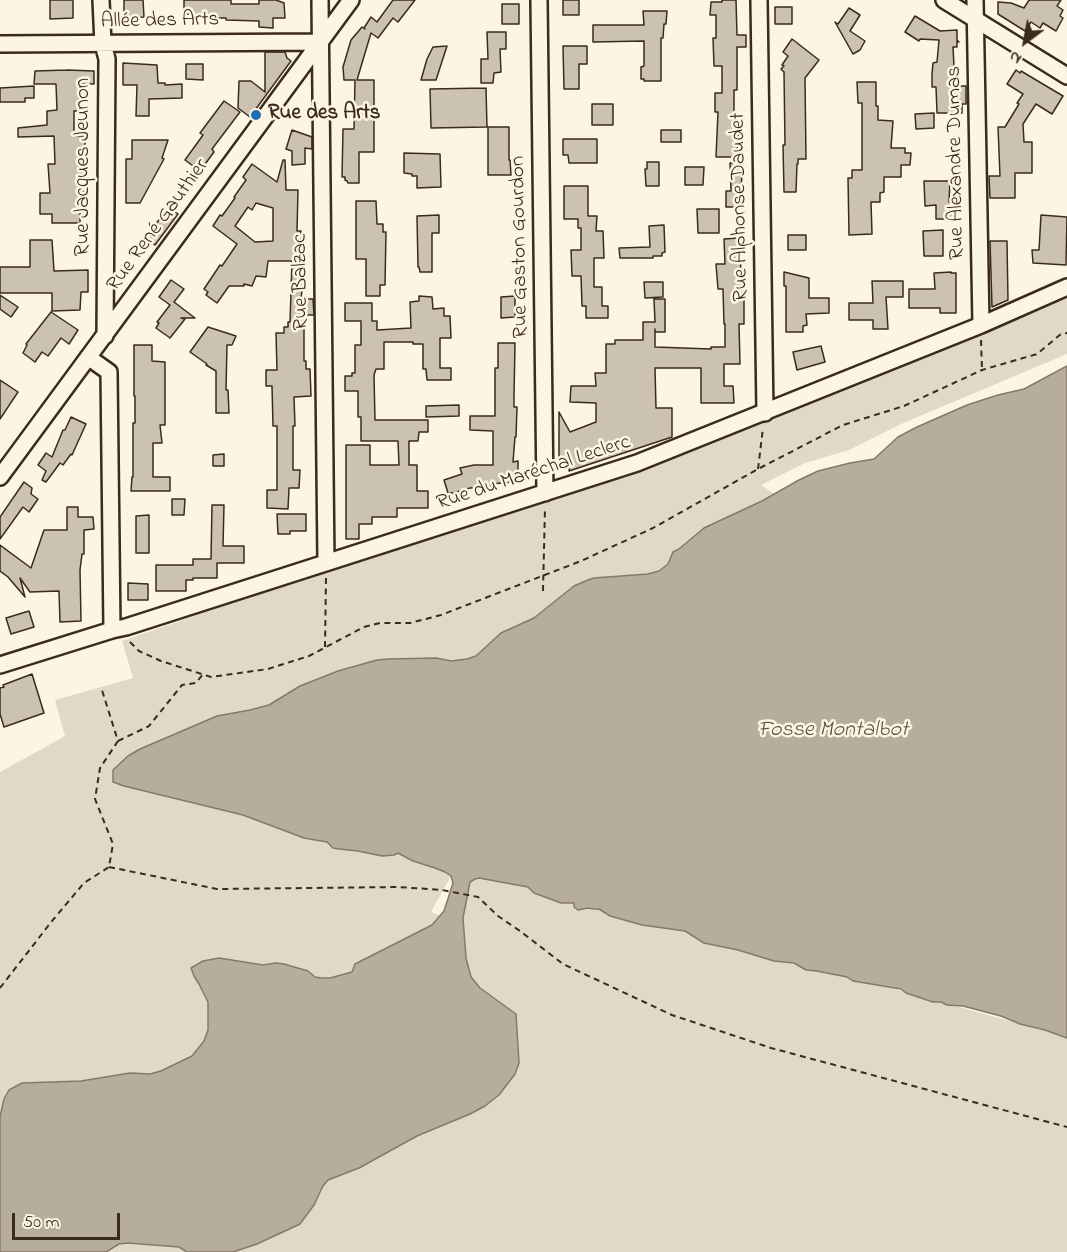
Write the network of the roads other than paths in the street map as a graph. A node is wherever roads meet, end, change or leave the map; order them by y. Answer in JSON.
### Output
{"nodes":[{"id":1,"x":101,"y":0,"type":"edge"},
{"id":2,"x":320,"y":0,"type":"edge"},
{"id":3,"x":351,"y":0,"type":"edge"},
{"id":4,"x":539,"y":0,"type":"edge"},
{"id":5,"x":759,"y":0,"type":"edge"},
{"id":6,"x":945,"y":0,"type":"edge"},
{"id":7,"x":975,"y":0,"type":"edge"},
{"id":8,"x":975,"y":19,"type":"junction"},
{"id":9,"x":321,"y":42,"type":"junction"},
{"id":10,"x":0,"y":44,"type":"edge"},
{"id":11,"x":103,"y":44,"type":"junction"},
{"id":12,"x":1067,"y":76,"type":"edge"},
{"id":13,"x":1067,"y":287,"type":"edge"},
{"id":14,"x":981,"y":325,"type":"junction"},
{"id":15,"x":105,"y":336,"type":"junction"},
{"id":16,"x":88,"y":357,"type":"junction"},
{"id":17,"x":765,"y":413,"type":"junction"},
{"id":18,"x":0,"y":477,"type":"edge"},
{"id":19,"x":545,"y":493,"type":"junction"},
{"id":20,"x":326,"y":563,"type":"junction"},
{"id":21,"x":119,"y":628,"type":"junction"},
{"id":22,"x":0,"y":665,"type":"edge"}],
"edges":[{"from":1,"to":11,"type":"street","name":"Rue Jacques Jeunon"},
{"from":2,"to":9,"type":"street","name":"Rue Balzac"},
{"from":3,"to":9,"type":"street","name":"Rue René Gauthier"},
{"from":4,"to":19,"type":"street","name":"Rue Gaston Gourdon"},
{"from":5,"to":17,"type":"street","name":"Rue Alphonse Daudet"},
{"from":6,"to":8,"type":"street"},
{"from":7,"to":8,"type":"street","name":"Rue Alexandre Dumas"},
{"from":8,"to":12,"type":"street"},
{"from":8,"to":14,"type":"street","name":"Rue Alexandre Dumas"},
{"from":9,"to":11,"type":"street","name":"Allée des Arts"},
{"from":9,"to":15,"type":"street","name":"Rue René Gauthier"},
{"from":9,"to":20,"type":"street","name":"Rue Balzac"},
{"from":10,"to":11,"type":"street","name":"Allée des Arts"},
{"from":11,"to":15,"type":"street","name":"Rue Jacques Jeunon"},
{"from":13,"to":14,"type":"street","name":"Rue du Maréchal Leclerc"},
{"from":14,"to":17,"type":"street","name":"Rue du Maréchal Leclerc"},
{"from":15,"to":16,"type":"street","name":"Rue René Gauthier"},
{"from":16,"to":18,"type":"street","name":"Rue René Gauthier"},
{"from":16,"to":21,"type":"street"},
{"from":17,"to":19,"type":"street","name":"Rue du Maréchal Leclerc"},
{"from":19,"to":20,"type":"street","name":"Rue du Maréchal Leclerc"},
{"from":20,"to":21,"type":"street","name":"Rue du Maréchal Leclerc"},
{"from":21,"to":22,"type":"street","name":"Rue du Maréchal Leclerc"}]}
